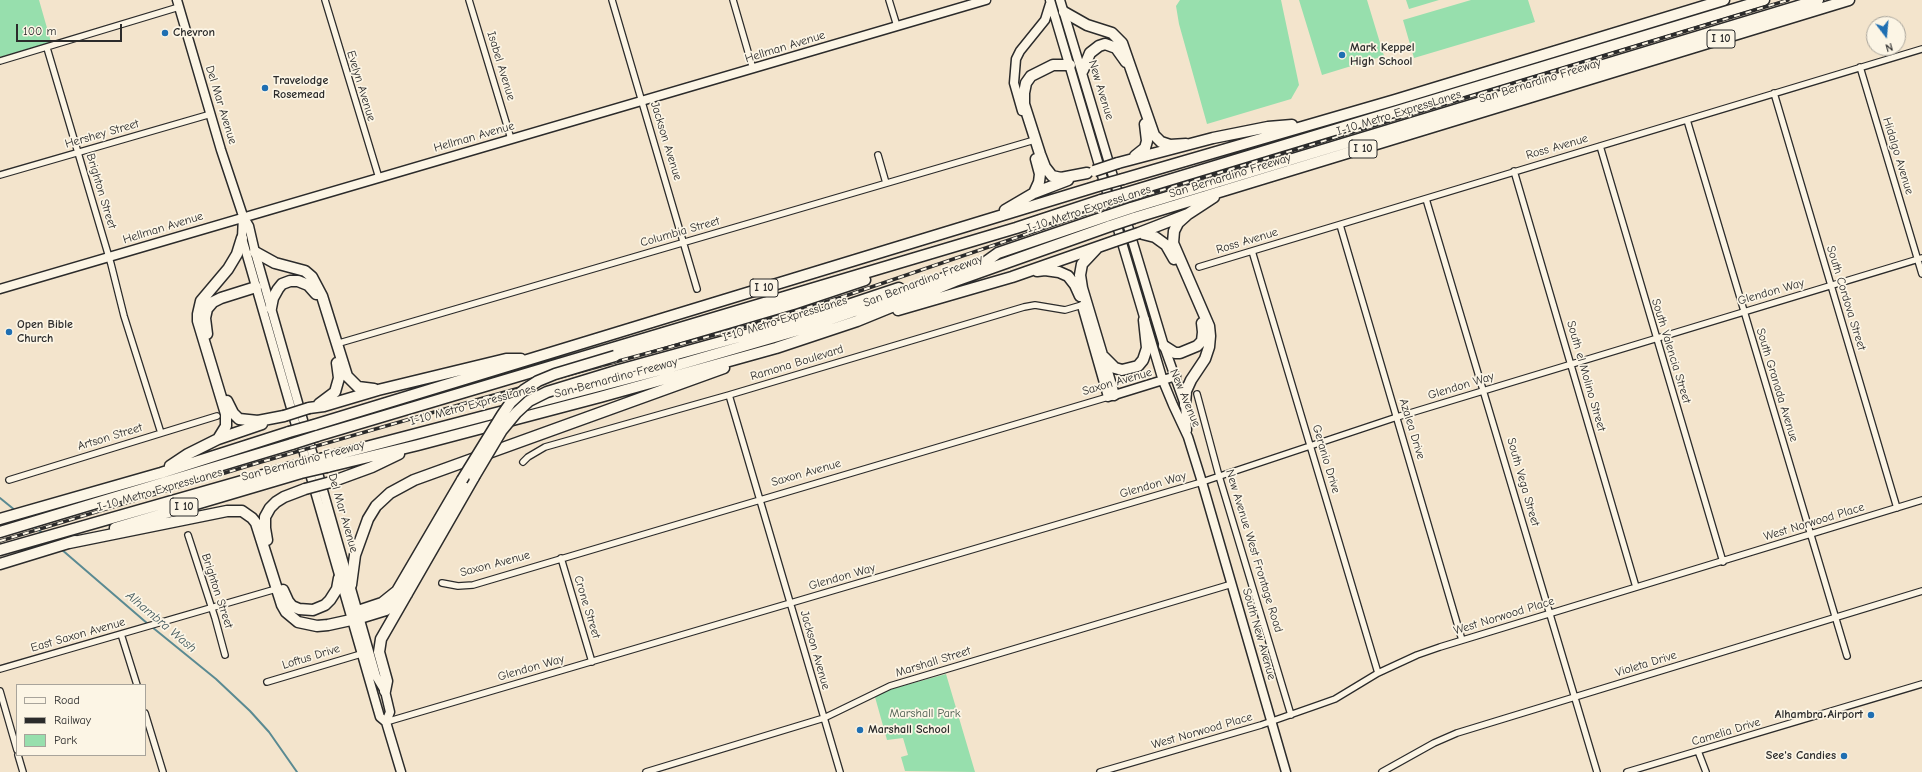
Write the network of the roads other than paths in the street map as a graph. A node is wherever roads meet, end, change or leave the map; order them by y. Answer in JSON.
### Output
{"nodes":[{"id":1,"x":324,"y":0,"type":"edge"},
{"id":2,"x":469,"y":0,"type":"edge"},
{"id":3,"x":612,"y":0,"type":"edge"},
{"id":4,"x":733,"y":0,"type":"edge"},
{"id":5,"x":889,"y":0,"type":"edge"},
{"id":6,"x":986,"y":0,"type":"edge"},
{"id":7,"x":1060,"y":0,"type":"edge"},
{"id":8,"x":1724,"y":0,"type":"edge"},
{"id":9,"x":1764,"y":0,"type":"edge"},
{"id":10,"x":1818,"y":0,"type":"edge"},
{"id":11,"x":1849,"y":0,"type":"edge"},
{"id":12,"x":1050,"y":2,"type":"edge"},
{"id":13,"x":178,"y":4,"type":"edge"},
{"id":14,"x":1064,"y":12,"type":"junction"},
{"id":15,"x":897,"y":26,"type":"junction"},
{"id":16,"x":47,"y":48,"type":"junction"},
{"id":17,"x":1922,"y":49,"type":"edge"},
{"id":18,"x":0,"y":61,"type":"edge"},
{"id":19,"x":1070,"y":65,"type":"junction"},
{"id":20,"x":1860,"y":67,"type":"junction"},
{"id":21,"x":754,"y":69,"type":"junction"},
{"id":22,"x":1083,"y":70,"type":"junction"},
{"id":23,"x":1774,"y":94,"type":"junction"},
{"id":24,"x":642,"y":100,"type":"junction"},
{"id":25,"x":211,"y":114,"type":"junction"},
{"id":26,"x":1687,"y":120,"type":"junction"},
{"id":27,"x":1312,"y":124,"type":"junction"},
{"id":28,"x":511,"y":139,"type":"junction"},
{"id":29,"x":1031,"y":141,"type":"junction"},
{"id":30,"x":1186,"y":144,"type":"junction"},
{"id":31,"x":1600,"y":146,"type":"junction"},
{"id":32,"x":78,"y":153,"type":"junction"},
{"id":33,"x":878,"y":155,"type":"dead end"},
{"id":34,"x":1118,"y":163,"type":"junction"},
{"id":35,"x":1514,"y":171,"type":"junction"},
{"id":36,"x":1090,"y":172,"type":"junction"},
{"id":37,"x":0,"y":175,"type":"edge"},
{"id":38,"x":379,"y":178,"type":"junction"},
{"id":39,"x":886,"y":183,"type":"junction"},
{"id":40,"x":1034,"y":193,"type":"junction"},
{"id":41,"x":1220,"y":193,"type":"junction"},
{"id":42,"x":1426,"y":199,"type":"junction"},
{"id":43,"x":1188,"y":214,"type":"junction"},
{"id":44,"x":244,"y":216,"type":"junction"},
{"id":45,"x":997,"y":216,"type":"junction"},
{"id":46,"x":1340,"y":225,"type":"junction"},
{"id":47,"x":1016,"y":228,"type":"junction"},
{"id":48,"x":1139,"y":233,"type":"junction"},
{"id":49,"x":242,"y":238,"type":"junction"},
{"id":50,"x":684,"y":242,"type":"junction"},
{"id":51,"x":1102,"y":245,"type":"junction"},
{"id":52,"x":1252,"y":251,"type":"junction"},
{"id":53,"x":255,"y":252,"type":"junction"},
{"id":54,"x":998,"y":254,"type":"junction"},
{"id":55,"x":109,"y":257,"type":"junction"},
{"id":56,"x":1920,"y":259,"type":"edge"},
{"id":57,"x":1199,"y":267,"type":"dead end"},
{"id":58,"x":1025,"y":273,"type":"junction"},
{"id":59,"x":1922,"y":274,"type":"edge"},
{"id":60,"x":1831,"y":286,"type":"junction"},
{"id":61,"x":256,"y":287,"type":"junction"},
{"id":62,"x":0,"y":288,"type":"edge"},
{"id":63,"x":697,"y":289,"type":"dead end"},
{"id":64,"x":1082,"y":305,"type":"junction"},
{"id":65,"x":271,"y":308,"type":"junction"},
{"id":66,"x":1744,"y":311,"type":"junction"},
{"id":67,"x":1144,"y":320,"type":"junction"},
{"id":68,"x":857,"y":321,"type":"junction"},
{"id":69,"x":1656,"y":338,"type":"junction"},
{"id":70,"x":336,"y":344,"type":"junction"},
{"id":71,"x":1164,"y":346,"type":"junction"},
{"id":72,"x":776,"y":348,"type":"junction"},
{"id":73,"x":1104,"y":357,"type":"junction"},
{"id":74,"x":530,"y":359,"type":"junction"},
{"id":75,"x":1571,"y":364,"type":"junction"},
{"id":76,"x":1176,"y":376,"type":"junction"},
{"id":77,"x":1163,"y":381,"type":"junction"},
{"id":78,"x":378,"y":390,"type":"junction"},
{"id":79,"x":1484,"y":390,"type":"junction"},
{"id":80,"x":1197,"y":394,"type":"dead end"},
{"id":81,"x":729,"y":395,"type":"junction"},
{"id":82,"x":1111,"y":396,"type":"junction"},
{"id":83,"x":1185,"y":405,"type":"junction"},
{"id":84,"x":309,"y":408,"type":"junction"},
{"id":85,"x":217,"y":416,"type":"dead end"},
{"id":86,"x":284,"y":416,"type":"junction"},
{"id":87,"x":1397,"y":417,"type":"junction"},
{"id":88,"x":161,"y":433,"type":"junction"},
{"id":89,"x":1188,"y":437,"type":"junction"},
{"id":90,"x":218,"y":439,"type":"junction"},
{"id":91,"x":418,"y":445,"type":"junction"},
{"id":92,"x":1311,"y":446,"type":"junction"},
{"id":93,"x":325,"y":462,"type":"junction"},
{"id":94,"x":523,"y":462,"type":"dead end"},
{"id":95,"x":299,"y":469,"type":"junction"},
{"id":96,"x":161,"y":473,"type":"junction"},
{"id":97,"x":1219,"y":476,"type":"junction"},
{"id":98,"x":9,"y":480,"type":"dead end"},
{"id":99,"x":1202,"y":482,"type":"junction"},
{"id":100,"x":760,"y":500,"type":"junction"},
{"id":101,"x":1922,"y":500,"type":"edge"},
{"id":102,"x":1897,"y":508,"type":"junction"},
{"id":103,"x":4,"y":518,"type":"edge"},
{"id":104,"x":0,"y":532,"type":"edge"},
{"id":105,"x":188,"y":535,"type":"dead end"},
{"id":106,"x":1810,"y":535,"type":"junction"},
{"id":107,"x":69,"y":543,"type":"junction"},
{"id":108,"x":0,"y":550,"type":"edge"},
{"id":109,"x":561,"y":558,"type":"junction"},
{"id":110,"x":1724,"y":562,"type":"junction"},
{"id":111,"x":0,"y":564,"type":"edge"},
{"id":112,"x":339,"y":578,"type":"junction"},
{"id":113,"x":442,"y":583,"type":"dead end"},
{"id":114,"x":1232,"y":584,"type":"junction"},
{"id":115,"x":351,"y":585,"type":"junction"},
{"id":116,"x":1636,"y":587,"type":"junction"},
{"id":117,"x":276,"y":589,"type":"junction"},
{"id":118,"x":1922,"y":591,"type":"edge"},
{"id":119,"x":407,"y":594,"type":"junction"},
{"id":120,"x":790,"y":604,"type":"junction"},
{"id":121,"x":212,"y":608,"type":"junction"},
{"id":122,"x":1550,"y":613,"type":"junction"},
{"id":123,"x":357,"y":616,"type":"junction"},
{"id":124,"x":1835,"y":618,"type":"junction"},
{"id":125,"x":121,"y":634,"type":"junction"},
{"id":126,"x":1462,"y":640,"type":"junction"},
{"id":127,"x":361,"y":654,"type":"junction"},
{"id":128,"x":225,"y":655,"type":"dead end"},
{"id":129,"x":1847,"y":656,"type":"dead end"},
{"id":130,"x":592,"y":662,"type":"junction"},
{"id":131,"x":0,"y":669,"type":"edge"},
{"id":132,"x":1378,"y":673,"type":"junction"},
{"id":133,"x":267,"y":682,"type":"dead end"},
{"id":134,"x":137,"y":684,"type":"edge"},
{"id":135,"x":1922,"y":684,"type":"edge"},
{"id":136,"x":0,"y":691,"type":"edge"},
{"id":137,"x":385,"y":691,"type":"junction"},
{"id":138,"x":1575,"y":697,"type":"junction"},
{"id":139,"x":1291,"y":715,"type":"junction"},
{"id":140,"x":146,"y":716,"type":"edge"},
{"id":141,"x":824,"y":718,"type":"junction"},
{"id":142,"x":1272,"y":721,"type":"junction"},
{"id":143,"x":386,"y":722,"type":"junction"},
{"id":144,"x":16,"y":747,"type":"edge"},
{"id":145,"x":1698,"y":751,"type":"junction"},
{"id":146,"x":18,"y":756,"type":"edge"},
{"id":147,"x":23,"y":772,"type":"edge"},
{"id":148,"x":163,"y":772,"type":"edge"},
{"id":149,"x":401,"y":772,"type":"edge"},
{"id":150,"x":646,"y":772,"type":"edge"},
{"id":151,"x":840,"y":772,"type":"edge"},
{"id":152,"x":1100,"y":772,"type":"edge"},
{"id":153,"x":1286,"y":772,"type":"edge"},
{"id":154,"x":1382,"y":772,"type":"edge"},
{"id":155,"x":1597,"y":772,"type":"edge"},
{"id":156,"x":1627,"y":772,"type":"edge"},
{"id":157,"x":1706,"y":772,"type":"edge"}],
"edges":[{"from":1,"to":38,"type":"street","name":"Evelyn Avenue"},
{"from":2,"to":28,"type":"street","name":"Isabel Avenue"},
{"from":3,"to":24,"type":"street","name":"Jackson Avenue"},
{"from":4,"to":21,"type":"street"},
{"from":5,"to":15,"type":"street"},
{"from":6,"to":15,"type":"main road","name":"Hellman Avenue"},
{"from":7,"to":14,"type":"main road","name":"New Avenue"},
{"from":8,"to":27,"type":"highway","name":"San Bernardino Freeway","number":"I 10"},
{"from":9,"to":47,"type":"highway","name":"I-10 Metro ExpressLanes","bridge":true},
{"from":10,"to":54,"type":"highway","name":"I-10 Metro ExpressLanes","bridge":true},
{"from":11,"to":41,"type":"highway","name":"San Bernardino Freeway","number":"I 10"},
{"from":12,"to":19,"type":"main road","name":"New Avenue"},
{"from":12,"to":29,"type":"main road"},
{"from":13,"to":16,"type":"street"},
{"from":13,"to":25,"type":"main road","name":"Del Mar Avenue"},
{"from":14,"to":22,"type":"main road","name":"New Avenue"},
{"from":14,"to":30,"type":"highway"},
{"from":15,"to":21,"type":"main road","name":"Hellman Avenue"},
{"from":16,"to":18,"type":"street"},
{"from":16,"to":32,"type":"street","name":"Brighton Street"},
{"from":17,"to":20,"type":"street","name":"Ross Avenue"},
{"from":19,"to":36,"type":"highway"},
{"from":19,"to":67,"type":"main road","name":"New Avenue"},
{"from":20,"to":23,"type":"street","name":"Ross Avenue"},
{"from":20,"to":56,"type":"street","name":"Hidalgo Avenue"},
{"from":21,"to":24,"type":"main road","name":"Hellman Avenue"},
{"from":22,"to":34,"type":"highway"},
{"from":22,"to":71,"type":"main road","name":"New Avenue"},
{"from":23,"to":26,"type":"street","name":"Ross Avenue"},
{"from":23,"to":60,"type":"street","name":"South Cordova Street"},
{"from":24,"to":28,"type":"main road","name":"Hellman Avenue"},
{"from":24,"to":50,"type":"street","name":"Jackson Avenue"},
{"from":25,"to":32,"type":"street","name":"Hershey Street"},
{"from":25,"to":44,"type":"main road","name":"Del Mar Avenue"},
{"from":26,"to":31,"type":"street","name":"Ross Avenue"},
{"from":26,"to":66,"type":"street","name":"South Granada Avenue"},
{"from":27,"to":30,"type":"highway"},
{"from":27,"to":45,"type":"highway","name":"San Bernardino Freeway","number":"I 10","bridge":true},
{"from":28,"to":38,"type":"main road","name":"Hellman Avenue"},
{"from":29,"to":39,"type":"street","name":"Columbia Street"},
{"from":29,"to":40,"type":"highway"},
{"from":30,"to":34,"type":"highway"},
{"from":31,"to":35,"type":"street","name":"Ross Avenue"},
{"from":31,"to":69,"type":"street","name":"South Valencia Street"},
{"from":32,"to":37,"type":"street","name":"Hershey Street"},
{"from":32,"to":55,"type":"street","name":"Brighton Street"},
{"from":33,"to":39,"type":"street"},
{"from":34,"to":36,"type":"highway","bridge":true},
{"from":35,"to":42,"type":"street","name":"Ross Avenue"},
{"from":35,"to":75,"type":"street","name":"South el Molino Street"},
{"from":36,"to":40,"type":"highway"},
{"from":38,"to":44,"type":"main road","name":"Hellman Avenue"},
{"from":39,"to":50,"type":"street","name":"Columbia Street"},
{"from":40,"to":45,"type":"highway"},
{"from":41,"to":43,"type":"highway"},
{"from":41,"to":68,"type":"highway","name":"San Bernardino Freeway","number":"I 10","bridge":true},
{"from":42,"to":46,"type":"street","name":"Ross Avenue"},
{"from":42,"to":79,"type":"street","name":"South Vega Street"},
{"from":43,"to":48,"type":"highway"},
{"from":43,"to":83,"type":"highway"},
{"from":44,"to":49,"type":"main road","name":"Del Mar Avenue"},
{"from":44,"to":53,"type":"main road","name":"Del Mar Avenue"},
{"from":44,"to":55,"type":"main road","name":"Hellman Avenue"},
{"from":45,"to":74,"type":"highway","name":"San Bernardino Freeway","number":"I 10"},
{"from":46,"to":52,"type":"street","name":"Ross Avenue"},
{"from":46,"to":87,"type":"street","name":"Azalea Drive"},
{"from":47,"to":104,"type":"highway","name":"I-10 Metro ExpressLanes","bridge":true},
{"from":47,"to":123,"type":"highway","bridge":true},
{"from":48,"to":51,"type":"highway","bridge":true},
{"from":48,"to":71,"type":"highway"},
{"from":49,"to":61,"type":"main road","name":"Del Mar Avenue"},
{"from":49,"to":90,"type":"highway"},
{"from":50,"to":63,"type":"street","name":"Jackson Avenue"},
{"from":50,"to":70,"type":"street","name":"Columbia Street"},
{"from":51,"to":58,"type":"highway"},
{"from":51,"to":73,"type":"highway"},
{"from":52,"to":57,"type":"street","name":"Ross Avenue"},
{"from":52,"to":92,"type":"street","name":"Geranio Drive"},
{"from":53,"to":65,"type":"main road","name":"Del Mar Avenue"},
{"from":53,"to":70,"type":"highway"},
{"from":54,"to":93,"type":"highway","name":"I-10 Metro ExpressLanes"},
{"from":54,"to":119,"type":"highway","bridge":true},
{"from":55,"to":62,"type":"main road","name":"Hellman Avenue"},
{"from":55,"to":88,"type":"street","name":"Brighton Street"},
{"from":56,"to":59,"type":"street","name":"Hidalgo Avenue"},
{"from":56,"to":60,"type":"street","name":"Glendon Way"},
{"from":58,"to":64,"type":"highway"},
{"from":58,"to":68,"type":"highway"},
{"from":60,"to":66,"type":"street","name":"Glendon Way"},
{"from":60,"to":102,"type":"street","name":"South Cordova Street"},
{"from":61,"to":86,"type":"highway"},
{"from":61,"to":112,"type":"main road","name":"Del Mar Avenue"},
{"from":64,"to":81,"type":"street","name":"Ramona Boulevard"},
{"from":64,"to":82,"type":"main road"},
{"from":65,"to":84,"type":"highway"},
{"from":65,"to":115,"type":"main road","name":"Del Mar Avenue"},
{"from":66,"to":69,"type":"street","name":"Glendon Way"},
{"from":66,"to":106,"type":"street","name":"South Granada Avenue"},
{"from":67,"to":73,"type":"highway"},
{"from":67,"to":77,"type":"main road","name":"New Avenue"},
{"from":68,"to":72,"type":"highway","name":"San Bernardino Freeway","number":"I 10"},
{"from":69,"to":75,"type":"street","name":"Glendon Way"},
{"from":69,"to":110,"type":"street","name":"South Valencia Street"},
{"from":70,"to":78,"type":"highway"},
{"from":71,"to":76,"type":"main road","name":"New Avenue"},
{"from":72,"to":91,"type":"highway","name":"San Bernardino Freeway","number":"I 10"},
{"from":72,"to":115,"type":"highway"},
{"from":73,"to":82,"type":"highway"},
{"from":74,"to":78,"type":"highway"},
{"from":74,"to":96,"type":"highway","name":"San Bernardino Freeway","number":"I 10","bridge":true},
{"from":75,"to":79,"type":"street","name":"Glendon Way"},
{"from":75,"to":116,"type":"street","name":"South el Molino Street"},
{"from":76,"to":77,"type":"main road","name":"Saxon Avenue"},
{"from":76,"to":83,"type":"main road","name":"New Avenue"},
{"from":77,"to":82,"type":"main road","name":"Saxon Avenue"},
{"from":77,"to":89,"type":"main road","name":"New Avenue"},
{"from":78,"to":84,"type":"highway"},
{"from":79,"to":87,"type":"street","name":"Glendon Way"},
{"from":79,"to":122,"type":"street","name":"South Vega Street"},
{"from":80,"to":97,"type":"street","name":"New Avenue West Frontage Road"},
{"from":81,"to":94,"type":"street","name":"Ramona Boulevard"},
{"from":81,"to":100,"type":"street","name":"Jackson Avenue"},
{"from":82,"to":100,"type":"street","name":"Saxon Avenue"},
{"from":83,"to":89,"type":"main road","name":"New Avenue"},
{"from":84,"to":86,"type":"highway","bridge":true},
{"from":85,"to":88,"type":"street","name":"Artson Street"},
{"from":86,"to":90,"type":"highway"},
{"from":87,"to":92,"type":"street","name":"Glendon Way"},
{"from":87,"to":126,"type":"street","name":"Azalea Drive"},
{"from":88,"to":98,"type":"street","name":"Artson Street"},
{"from":89,"to":99,"type":"main road"},
{"from":90,"to":96,"type":"highway"},
{"from":91,"to":93,"type":"highway","name":"San Bernardino Freeway","number":"I 10"},
{"from":91,"to":112,"type":"highway","bridge":true},
{"from":92,"to":97,"type":"street","name":"Glendon Way"},
{"from":92,"to":132,"type":"street","name":"Geranio Drive"},
{"from":93,"to":95,"type":"highway","name":"I-10 Metro ExpressLanes","bridge":true},
{"from":95,"to":107,"type":"highway","name":"San Bernardino Freeway","number":"I 10"},
{"from":95,"to":108,"type":"highway","name":"I-10 Metro ExpressLanes"},
{"from":96,"to":103,"type":"highway","name":"San Bernardino Freeway","number":"I 10"},
{"from":97,"to":99,"type":"street","name":"Glendon Way"},
{"from":97,"to":139,"type":"street","name":"New Avenue West Frontage Road"},
{"from":99,"to":114,"type":"main road","name":"South New Avenue"},
{"from":99,"to":120,"type":"street","name":"Glendon Way"},
{"from":100,"to":109,"type":"street","name":"Saxon Avenue"},
{"from":100,"to":120,"type":"street","name":"Jackson Avenue"},
{"from":101,"to":102,"type":"street","name":"West Norwood Place"},
{"from":102,"to":106,"type":"street","name":"West Norwood Place"},
{"from":105,"to":121,"type":"street","name":"Brighton Street"},
{"from":106,"to":110,"type":"street","name":"West Norwood Place"},
{"from":106,"to":124,"type":"street","name":"South Granada Avenue"},
{"from":107,"to":111,"type":"highway","name":"San Bernardino Freeway","number":"I 10"},
{"from":107,"to":117,"type":"highway"},
{"from":109,"to":113,"type":"street","name":"Saxon Avenue"},
{"from":109,"to":130,"type":"street","name":"Crone Street"},
{"from":110,"to":116,"type":"street","name":"West Norwood Place"},
{"from":112,"to":123,"type":"main road","name":"Del Mar Avenue"},
{"from":114,"to":141,"type":"street","name":"Marshall Street"},
{"from":114,"to":142,"type":"main road","name":"South New Avenue"},
{"from":115,"to":123,"type":"main road","name":"Del Mar Avenue"},
{"from":116,"to":122,"type":"street","name":"West Norwood Place"},
{"from":117,"to":121,"type":"street","name":"East Saxon Avenue"},
{"from":117,"to":123,"type":"highway"},
{"from":118,"to":124,"type":"street","name":"Violeta Drive"},
{"from":119,"to":123,"type":"highway"},
{"from":119,"to":137,"type":"highway"},
{"from":120,"to":130,"type":"street","name":"Glendon Way"},
{"from":120,"to":141,"type":"street","name":"Jackson Avenue"},
{"from":121,"to":125,"type":"street","name":"East Saxon Avenue"},
{"from":121,"to":128,"type":"street","name":"Brighton Street"},
{"from":122,"to":126,"type":"street","name":"West Norwood Place"},
{"from":122,"to":138,"type":"street","name":"South Vega Street"},
{"from":123,"to":127,"type":"main road","name":"Del Mar Avenue"},
{"from":123,"to":137,"type":"main road","name":"Del Mar Avenue"},
{"from":124,"to":129,"type":"street","name":"South Granada Avenue"},
{"from":124,"to":138,"type":"street","name":"Violeta Drive"},
{"from":125,"to":131,"type":"street","name":"East Saxon Avenue"},
{"from":125,"to":134,"type":"street"},
{"from":126,"to":132,"type":"street","name":"West Norwood Place"},
{"from":127,"to":133,"type":"street","name":"Loftus Drive"},
{"from":127,"to":143,"type":"main road","name":"Del Mar Avenue"},
{"from":130,"to":143,"type":"street","name":"Glendon Way"},
{"from":132,"to":139,"type":"street","name":"West Norwood Place"},
{"from":135,"to":145,"type":"street","name":"Camelia Drive"},
{"from":136,"to":144,"type":"street"},
{"from":137,"to":143,"type":"main road","name":"Del Mar Avenue"},
{"from":138,"to":154,"type":"street","name":"Violeta Drive"},
{"from":138,"to":155,"type":"street","name":"South Vega Street"},
{"from":139,"to":142,"type":"street","name":"West Norwood Place"},
{"from":140,"to":148,"type":"street"},
{"from":141,"to":150,"type":"street","name":"Marshall Street"},
{"from":141,"to":151,"type":"street","name":"Jackson Avenue"},
{"from":142,"to":152,"type":"street","name":"West Norwood Place"},
{"from":142,"to":153,"type":"main road","name":"South New Avenue"},
{"from":143,"to":149,"type":"main road","name":"Del Mar Avenue"},
{"from":145,"to":156,"type":"street","name":"Camelia Drive"},
{"from":145,"to":157,"type":"street"},
{"from":146,"to":147,"type":"street"}]}
